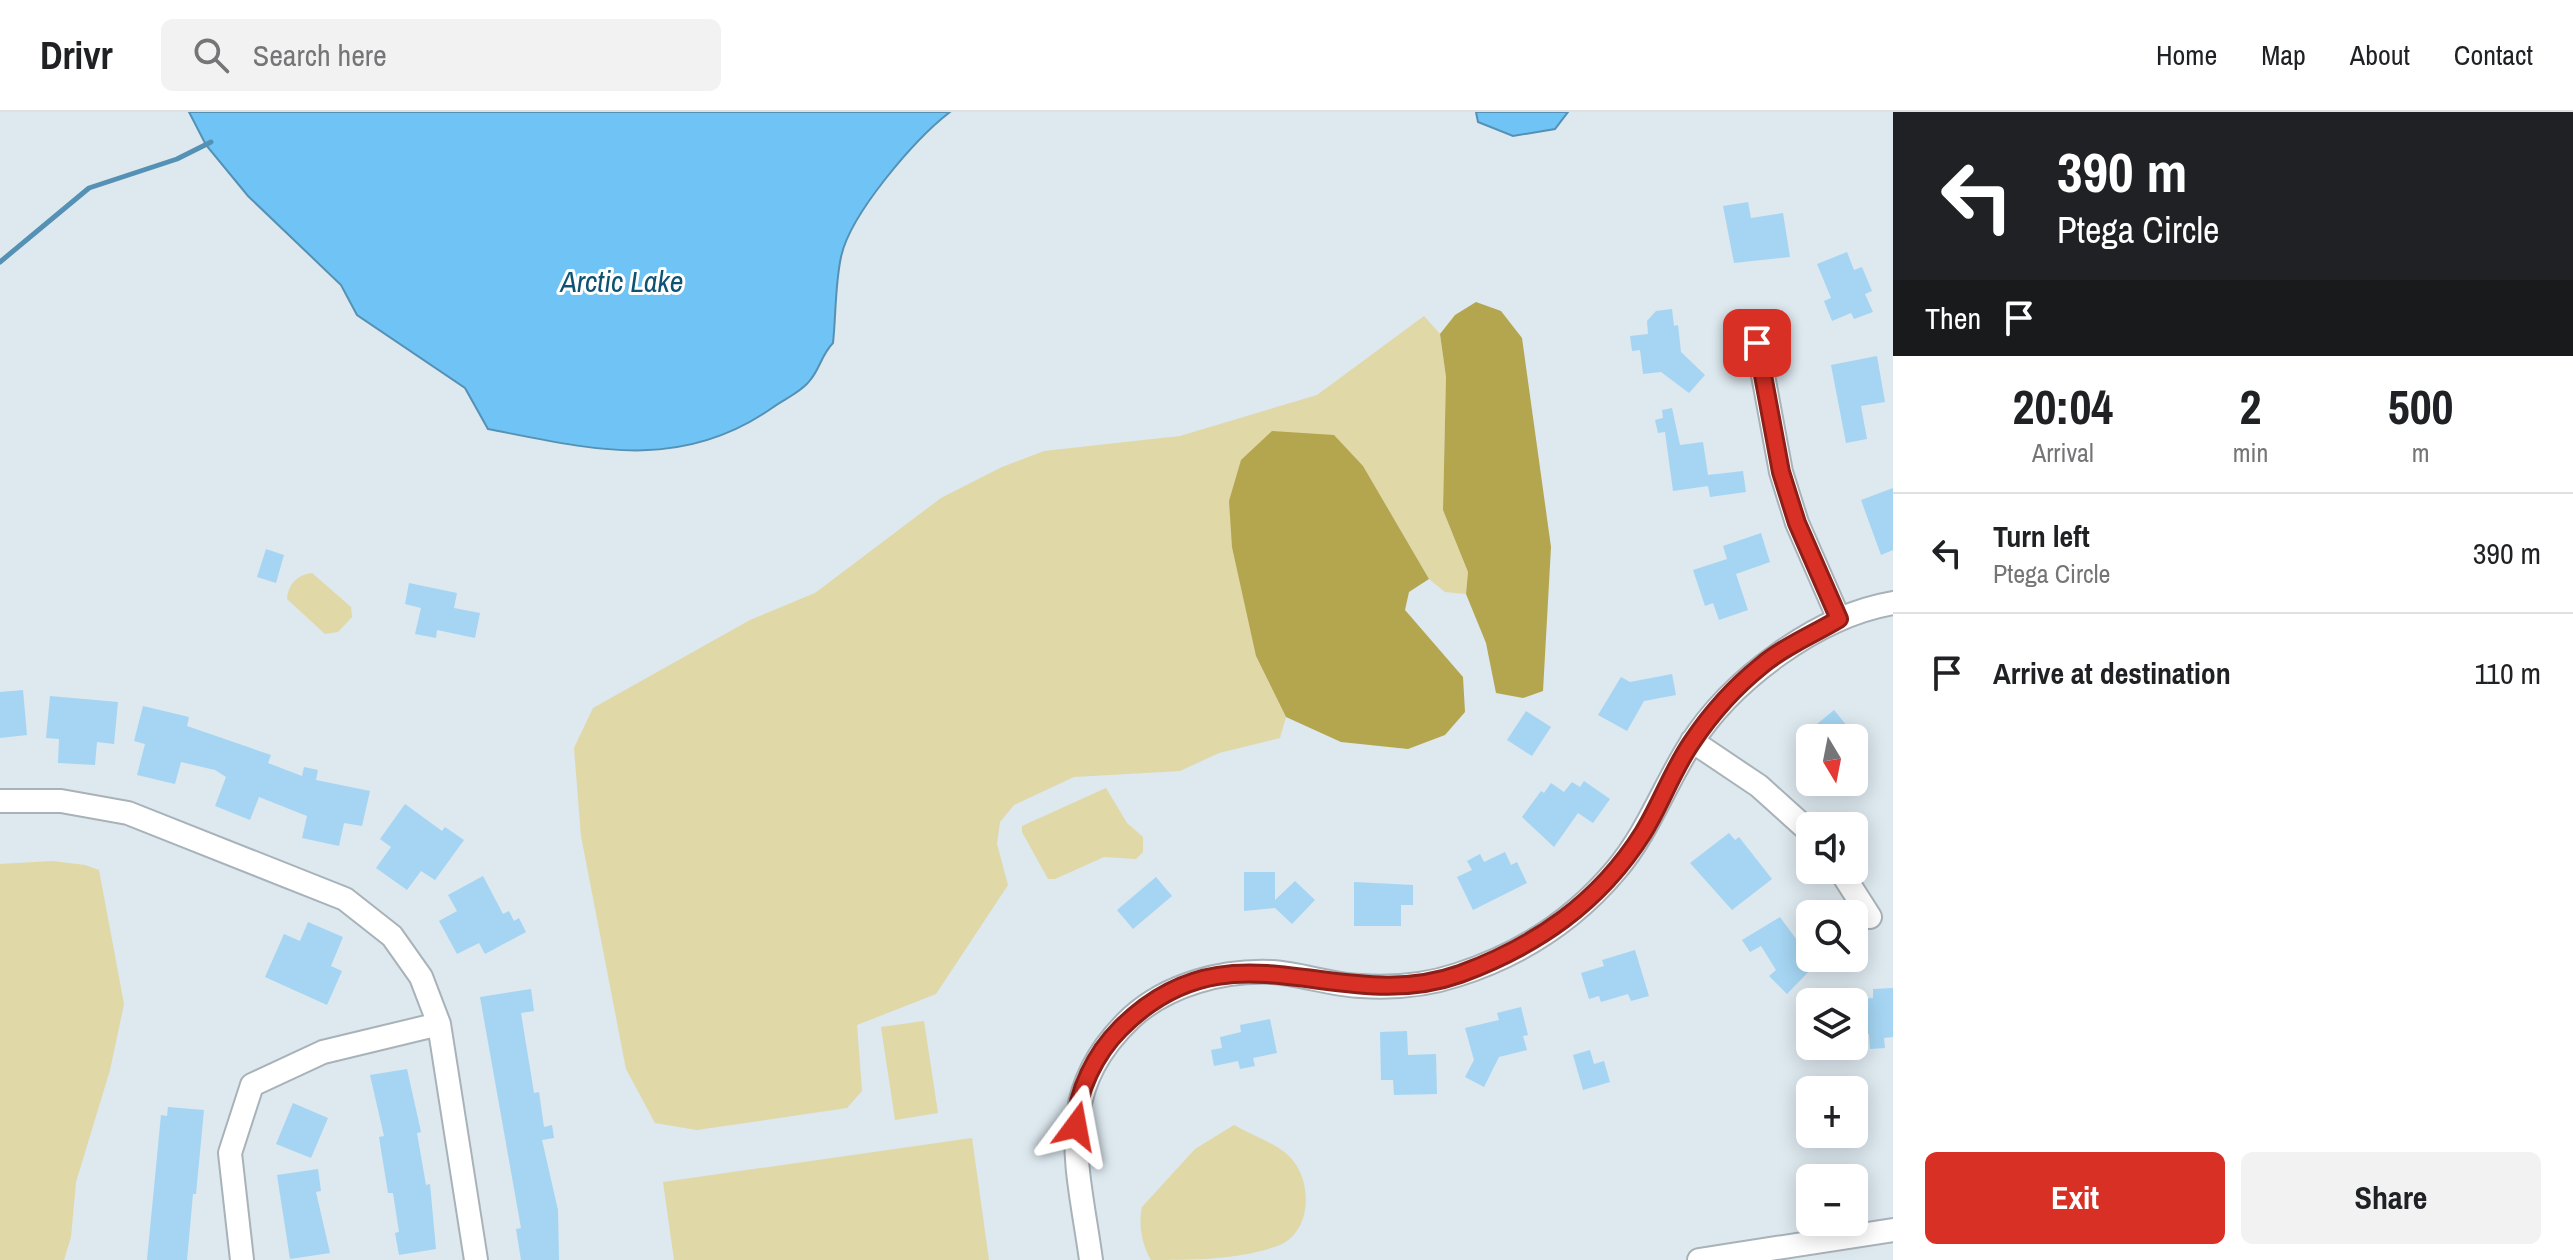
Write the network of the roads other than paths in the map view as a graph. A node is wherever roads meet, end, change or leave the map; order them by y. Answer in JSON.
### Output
{"nodes":[{"id":1,"x":1757,"y":343,"type":"dead end"},
{"id":2,"x":1893,"y":603,"type":"edge"},
{"id":3,"x":1839,"y":619,"type":"junction"},
{"id":4,"x":1692,"y":741,"type":"junction"},
{"id":5,"x":0,"y":801,"type":"edge"},
{"id":6,"x":1796,"y":819,"type":"edge"},
{"id":7,"x":1849,"y":884,"type":"edge"},
{"id":8,"x":1870,"y":917,"type":"dead end"},
{"id":9,"x":439,"y":1024,"type":"junction"},
{"id":10,"x":1893,"y":1230,"type":"edge"},
{"id":11,"x":242,"y":1260,"type":"edge"},
{"id":12,"x":476,"y":1260,"type":"edge"},
{"id":13,"x":1091,"y":1260,"type":"edge"},
{"id":14,"x":1699,"y":1260,"type":"edge"}],
"edges":[{"from":1,"to":3,"type":"street"},
{"from":2,"to":3,"type":"street"},
{"from":3,"to":4,"type":"street"},
{"from":4,"to":6,"type":"street"},
{"from":4,"to":13,"type":"street"},
{"from":5,"to":9,"type":"street"},
{"from":7,"to":8,"type":"street"},
{"from":9,"to":11,"type":"street"},
{"from":9,"to":12,"type":"street"},
{"from":10,"to":14,"type":"street"}]}
